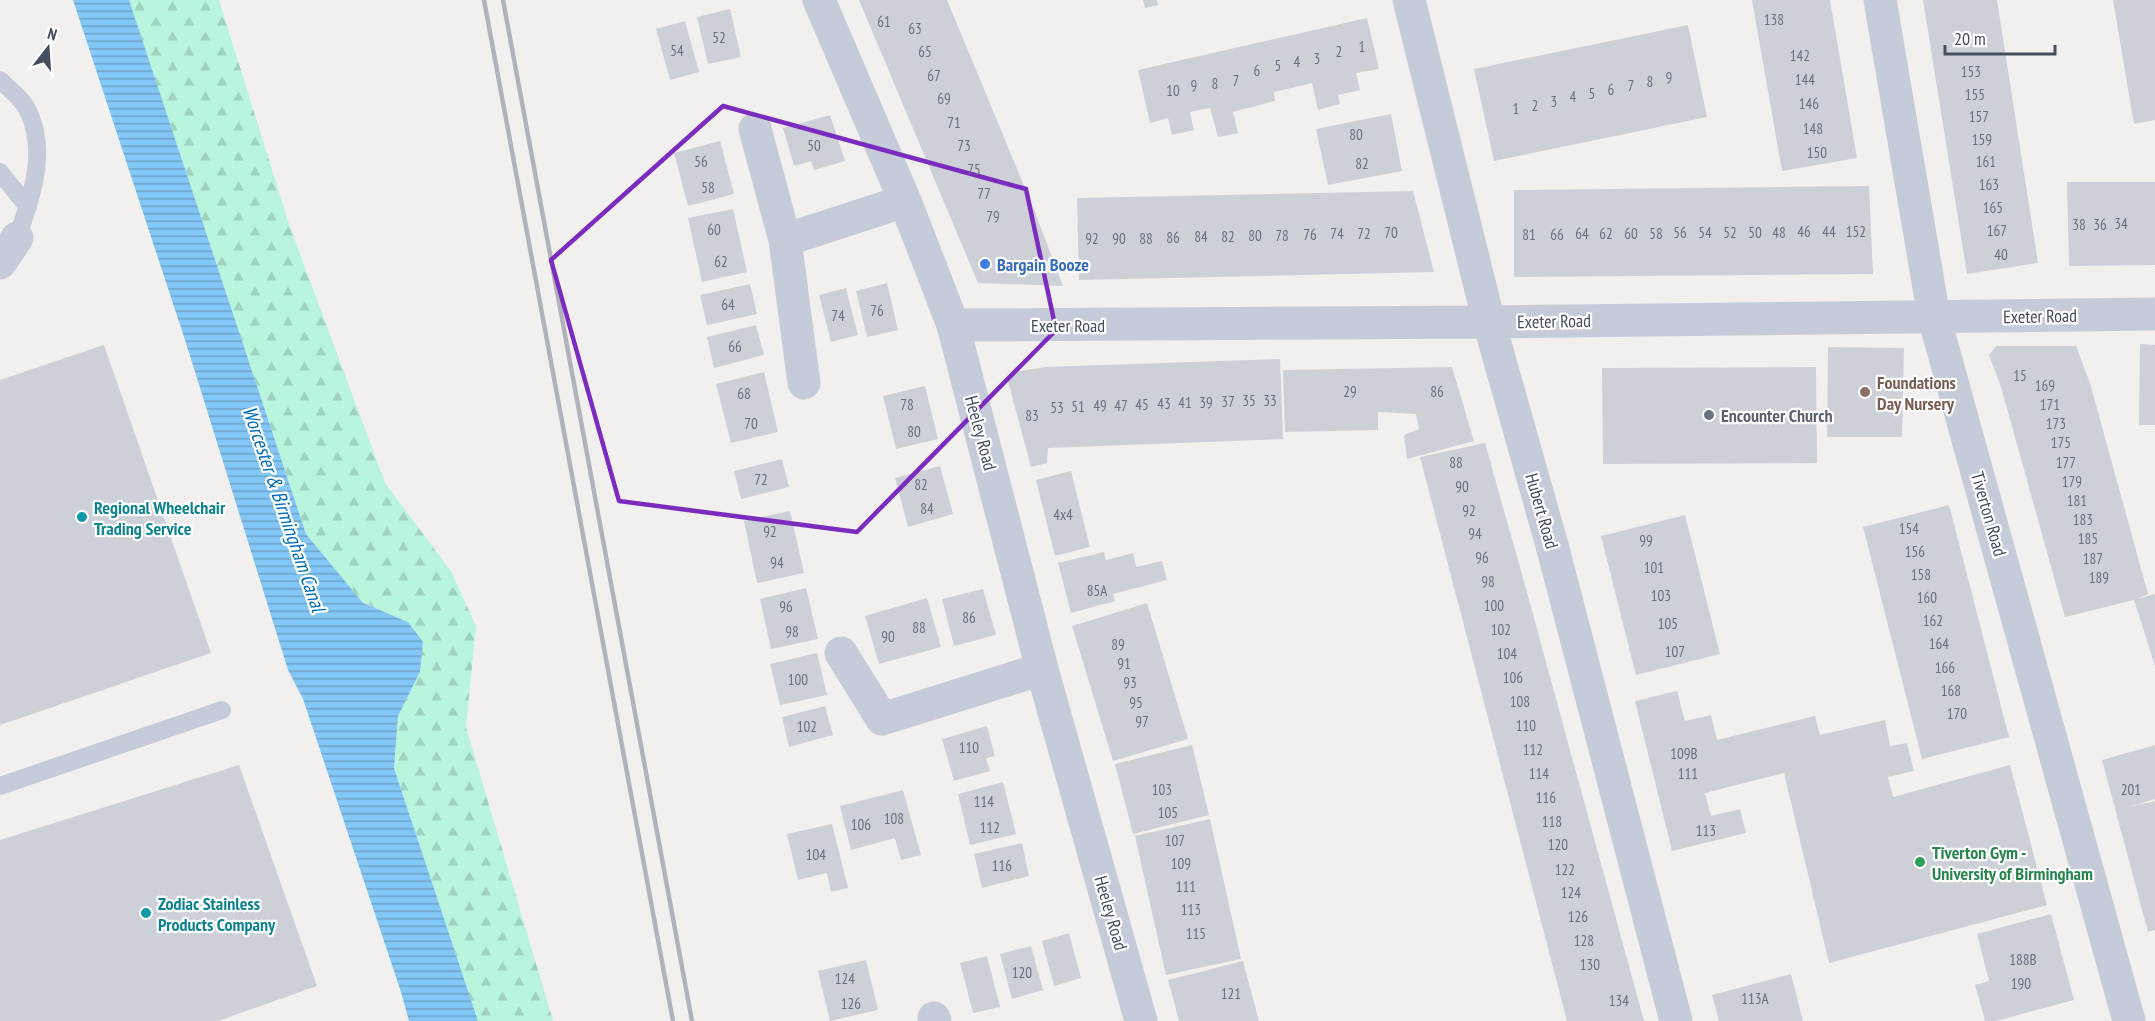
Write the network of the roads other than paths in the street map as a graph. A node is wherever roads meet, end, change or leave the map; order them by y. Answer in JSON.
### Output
{"nodes":[{"id":1,"x":819,"y":0,"type":"edge"},
{"id":2,"x":1409,"y":0,"type":"edge"},
{"id":3,"x":1880,"y":0,"type":"edge"},
{"id":4,"x":0,"y":80,"type":"edge"},
{"id":5,"x":755,"y":129,"type":"dead end"},
{"id":6,"x":0,"y":171,"type":"edge"},
{"id":7,"x":905,"y":201,"type":"junction"},
{"id":8,"x":28,"y":207,"type":"junction"},
{"id":9,"x":785,"y":240,"type":"junction"},
{"id":10,"x":8,"y":251,"type":"edge"},
{"id":11,"x":2155,"y":314,"type":"edge"},
{"id":12,"x":1934,"y":317,"type":"junction"},
{"id":13,"x":1489,"y":322,"type":"junction"},
{"id":14,"x":953,"y":325,"type":"junction"},
{"id":15,"x":804,"y":383,"type":"dead end"},
{"id":16,"x":842,"y":653,"type":"dead end"},
{"id":17,"x":1042,"y":669,"type":"junction"},
{"id":18,"x":222,"y":710,"type":"dead end"},
{"id":19,"x":0,"y":786,"type":"edge"},
{"id":20,"x":1137,"y":1020,"type":"edge"},
{"id":21,"x":1676,"y":1021,"type":"edge"},
{"id":22,"x":2129,"y":1021,"type":"edge"}],
"edges":[{"from":1,"to":7,"type":"street","name":"Heeley Road"},
{"from":2,"to":13,"type":"street","name":"Hubert Road"},
{"from":3,"to":12,"type":"street","name":"Tiverton Road"},
{"from":4,"to":8,"type":"lane"},
{"from":5,"to":9,"type":"street"},
{"from":6,"to":8,"type":"lane"},
{"from":7,"to":9,"type":"street"},
{"from":7,"to":14,"type":"street","name":"Heeley Road"},
{"from":8,"to":10,"type":"lane"},
{"from":9,"to":15,"type":"street"},
{"from":11,"to":12,"type":"street","name":"Exeter Road"},
{"from":12,"to":13,"type":"street","name":"Exeter Road"},
{"from":12,"to":22,"type":"street","name":"Tiverton Road"},
{"from":13,"to":14,"type":"street","name":"Exeter Road"},
{"from":13,"to":21,"type":"street","name":"Hubert Road"},
{"from":14,"to":17,"type":"street","name":"Heeley Road"},
{"from":16,"to":17,"type":"street"},
{"from":17,"to":20,"type":"street","name":"Heeley Road"},
{"from":18,"to":19,"type":"lane"}]}
